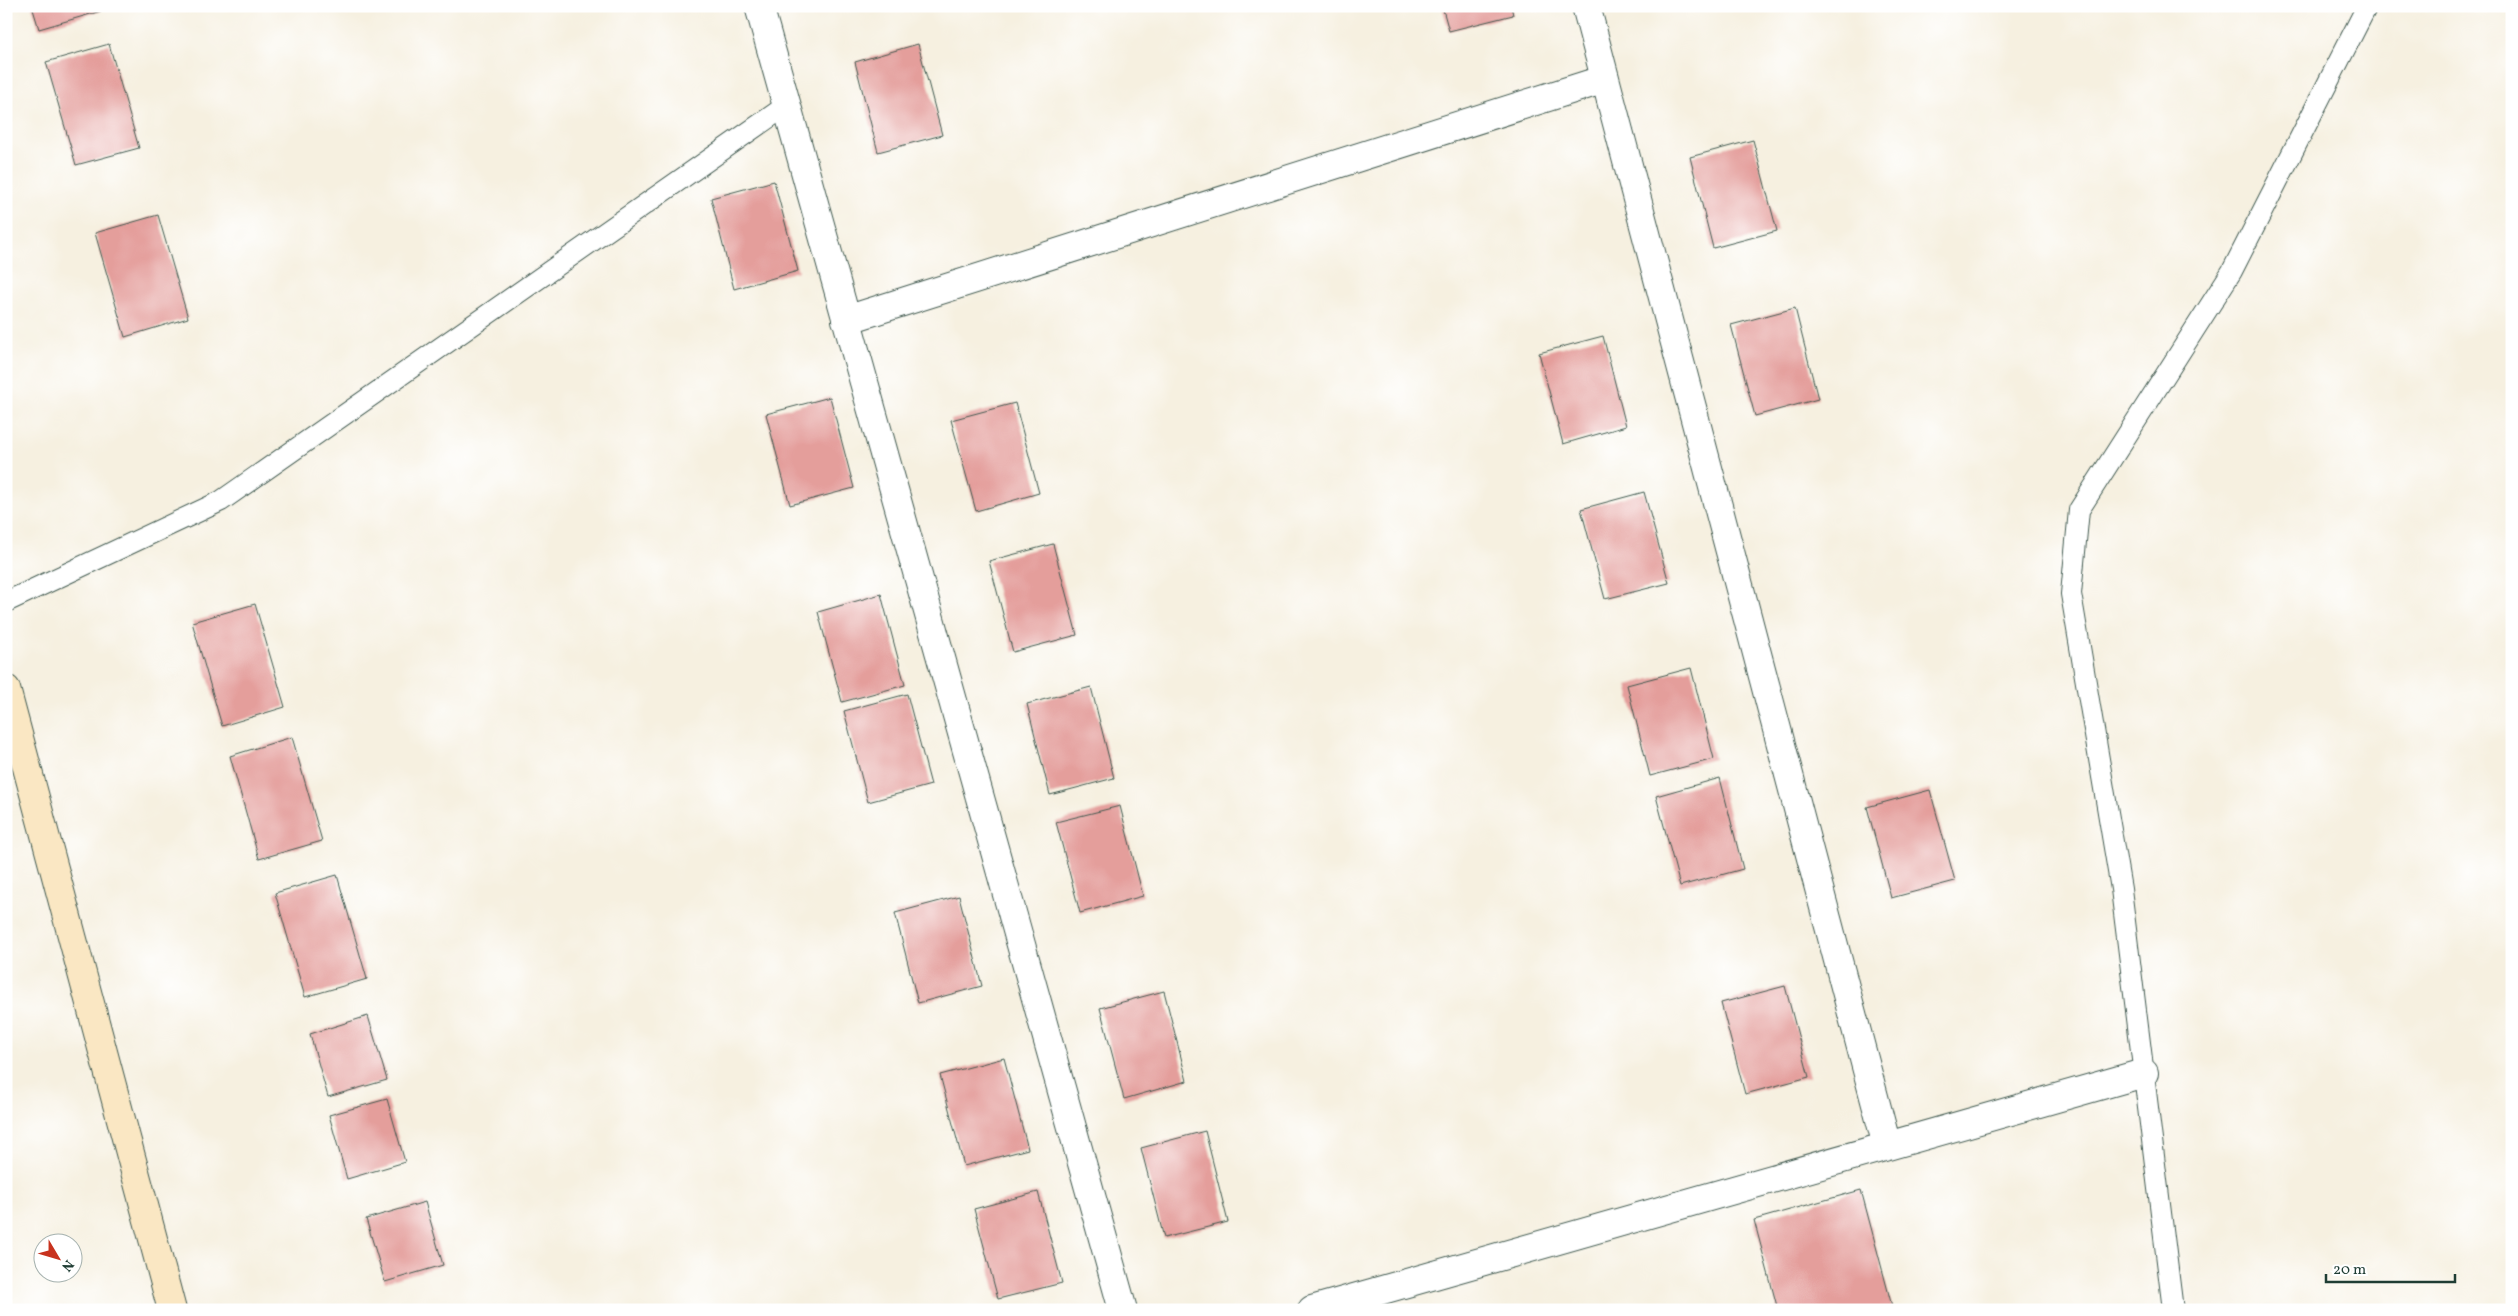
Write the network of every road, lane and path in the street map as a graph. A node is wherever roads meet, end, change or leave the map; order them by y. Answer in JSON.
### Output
{"nodes":[{"id":1,"x":759,"y":6,"type":"edge"},
{"id":2,"x":1586,"y":6,"type":"edge"},
{"id":3,"x":2367,"y":6,"type":"edge"},
{"id":4,"x":1605,"y":79,"type":"junction"},
{"id":5,"x":787,"y":105,"type":"junction"},
{"id":6,"x":846,"y":320,"type":"junction"},
{"id":7,"x":6,"y":602,"type":"edge"},
{"id":8,"x":6,"y":689,"type":"edge"},
{"id":9,"x":2144,"y":1073,"type":"junction"},
{"id":10,"x":1887,"y":1146,"type":"junction"},
{"id":11,"x":172,"y":1310,"type":"edge"},
{"id":12,"x":1123,"y":1310,"type":"edge"},
{"id":13,"x":1312,"y":1310,"type":"edge"},
{"id":14,"x":2173,"y":1310,"type":"edge"}],
"edges":[{"from":1,"to":5,"type":"street"},
{"from":2,"to":4,"type":"street"},
{"from":3,"to":9,"type":"lane"},
{"from":4,"to":6,"type":"street"},
{"from":4,"to":10,"type":"street"},
{"from":5,"to":6,"type":"street"},
{"from":5,"to":7,"type":"lane"},
{"from":6,"to":12,"type":"street"},
{"from":8,"to":11,"type":"street"},
{"from":9,"to":10,"type":"street"},
{"from":9,"to":14,"type":"lane"},
{"from":10,"to":13,"type":"street"}]}
